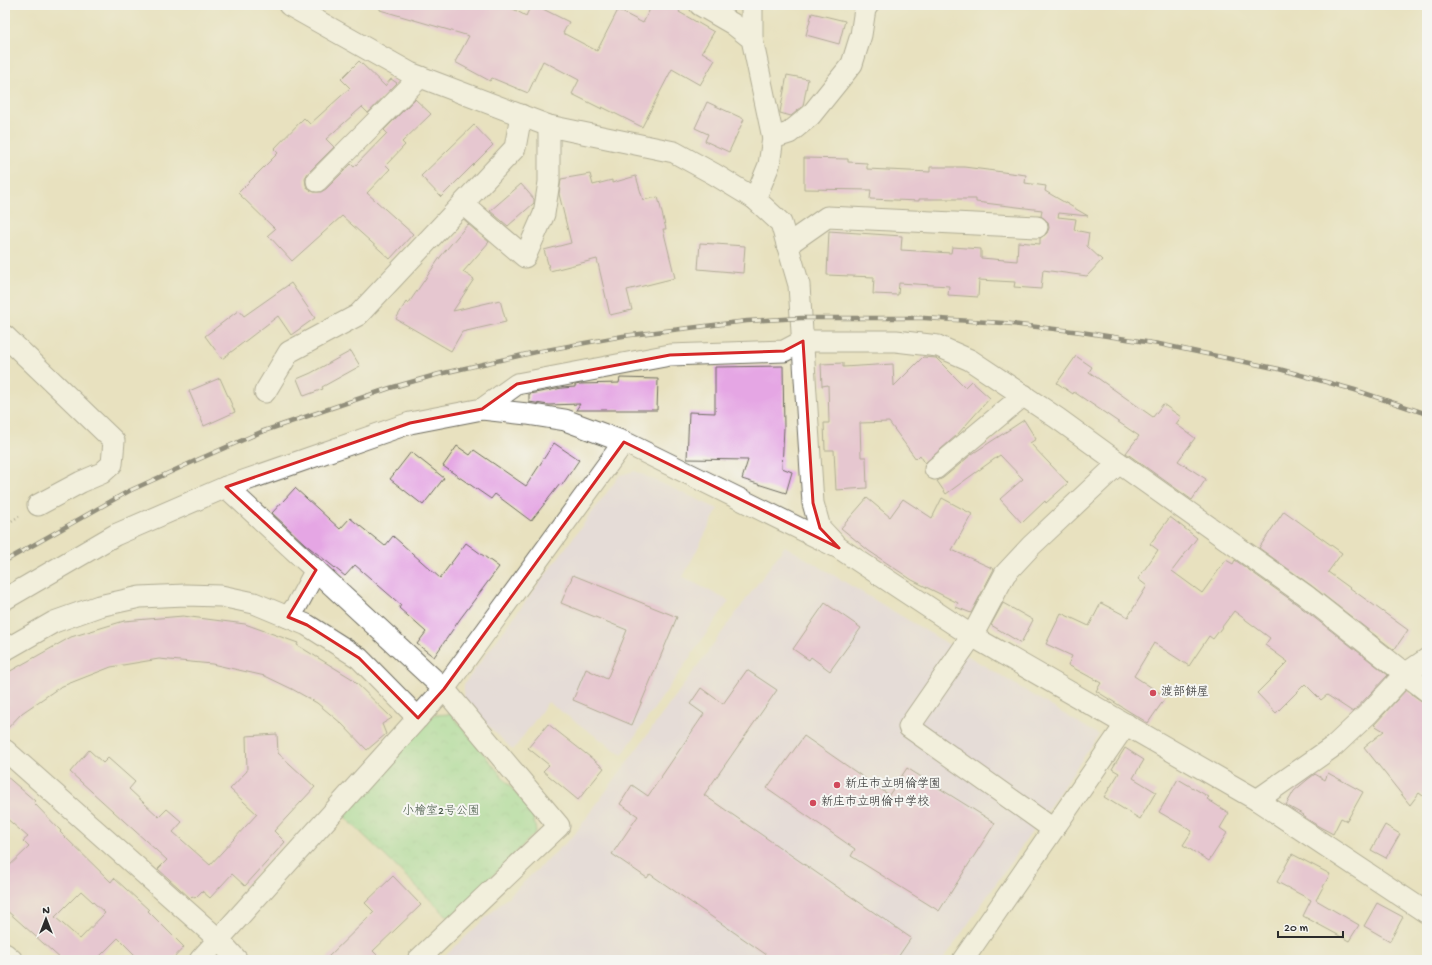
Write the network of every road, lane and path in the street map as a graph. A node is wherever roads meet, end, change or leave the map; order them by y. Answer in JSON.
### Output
{"nodes":[{"id":1,"x":289,"y":5,"type":"edge"},
{"id":2,"x":700,"y":5,"type":"edge"},
{"id":3,"x":752,"y":5,"type":"edge"},
{"id":4,"x":868,"y":5,"type":"edge"},
{"id":5,"x":752,"y":39,"type":"junction"},
{"id":6,"x":420,"y":77,"type":"junction"},
{"id":7,"x":521,"y":115,"type":"junction"},
{"id":8,"x":549,"y":126,"type":"junction"},
{"id":9,"x":773,"y":138,"type":"junction"},
{"id":10,"x":317,"y":181,"type":"dead end"},
{"id":11,"x":755,"y":199,"type":"junction"},
{"id":12,"x":463,"y":204,"type":"junction"},
{"id":13,"x":1038,"y":227,"type":"dead end"},
{"id":14,"x":787,"y":244,"type":"junction"},
{"id":15,"x":5,"y":336,"type":"edge"},
{"id":16,"x":803,"y":341,"type":"junction"},
{"id":17,"x":265,"y":392,"type":"dead end"},
{"id":18,"x":1024,"y":395,"type":"junction"},
{"id":19,"x":482,"y":409,"type":"junction"},
{"id":20,"x":624,"y":442,"type":"junction"},
{"id":21,"x":1119,"y":463,"type":"junction"},
{"id":22,"x":935,"y":469,"type":"dead end"},
{"id":23,"x":226,"y":487,"type":"junction"},
{"id":24,"x":38,"y":505,"type":"dead end"},
{"id":25,"x":839,"y":548,"type":"junction"},
{"id":26,"x":316,"y":570,"type":"junction"},
{"id":27,"x":5,"y":599,"type":"edge"},
{"id":28,"x":288,"y":617,"type":"junction"},
{"id":29,"x":972,"y":636,"type":"junction"},
{"id":30,"x":5,"y":650,"type":"edge"},
{"id":31,"x":1427,"y":659,"type":"edge"},
{"id":32,"x":1405,"y":674,"type":"junction"},
{"id":33,"x":444,"y":689,"type":"junction"},
{"id":34,"x":1427,"y":691,"type":"edge"},
{"id":35,"x":418,"y":718,"type":"junction"},
{"id":36,"x":1126,"y":724,"type":"junction"},
{"id":37,"x":5,"y":750,"type":"edge"},
{"id":38,"x":1257,"y":800,"type":"junction"},
{"id":39,"x":1053,"y":829,"type":"junction"},
{"id":40,"x":1427,"y":913,"type":"edge"},
{"id":41,"x":218,"y":940,"type":"junction"},
{"id":42,"x":5,"y":954,"type":"edge"},
{"id":43,"x":12,"y":960,"type":"edge"},
{"id":44,"x":200,"y":960,"type":"edge"},
{"id":45,"x":237,"y":960,"type":"edge"},
{"id":46,"x":418,"y":960,"type":"edge"},
{"id":47,"x":963,"y":960,"type":"edge"}],
"edges":[{"from":1,"to":6,"type":"street"},
{"from":2,"to":5,"type":"street"},
{"from":3,"to":5,"type":"street"},
{"from":4,"to":9,"type":"street"},
{"from":5,"to":9,"type":"street"},
{"from":6,"to":7,"type":"street"},
{"from":6,"to":10,"type":"street"},
{"from":7,"to":8,"type":"street"},
{"from":7,"to":12,"type":"street"},
{"from":8,"to":11,"type":"street"},
{"from":8,"to":12,"type":"street"},
{"from":9,"to":11,"type":"street"},
{"from":11,"to":14,"type":"street"},
{"from":12,"to":17,"type":"street"},
{"from":13,"to":14,"type":"street"},
{"from":14,"to":16,"type":"street"},
{"from":15,"to":24,"type":"street"},
{"from":16,"to":18,"type":"street"},
{"from":16,"to":19,"type":"street"},
{"from":16,"to":25,"type":"street"},
{"from":18,"to":21,"type":"street"},
{"from":18,"to":22,"type":"street"},
{"from":19,"to":20,"type":"street"},
{"from":19,"to":23,"type":"street"},
{"from":20,"to":25,"type":"street"},
{"from":20,"to":33,"type":"street"},
{"from":21,"to":29,"type":"street"},
{"from":21,"to":32,"type":"street"},
{"from":23,"to":26,"type":"street"},
{"from":23,"to":27,"type":"street"},
{"from":25,"to":29,"type":"street"},
{"from":26,"to":28,"type":"street"},
{"from":26,"to":33,"type":"street"},
{"from":28,"to":30,"type":"street"},
{"from":28,"to":35,"type":"street"},
{"from":29,"to":36,"type":"street"},
{"from":29,"to":39,"type":"street"},
{"from":31,"to":32,"type":"street"},
{"from":32,"to":34,"type":"street"},
{"from":32,"to":38,"type":"street"},
{"from":33,"to":35,"type":"street"},
{"from":33,"to":46,"type":"street"},
{"from":35,"to":41,"type":"street"},
{"from":36,"to":38,"type":"street"},
{"from":36,"to":39,"type":"street"},
{"from":37,"to":41,"type":"street"},
{"from":38,"to":40,"type":"street"},
{"from":39,"to":47,"type":"street"},
{"from":41,"to":44,"type":"street"},
{"from":41,"to":45,"type":"street"},
{"from":42,"to":43,"type":"street"}]}
